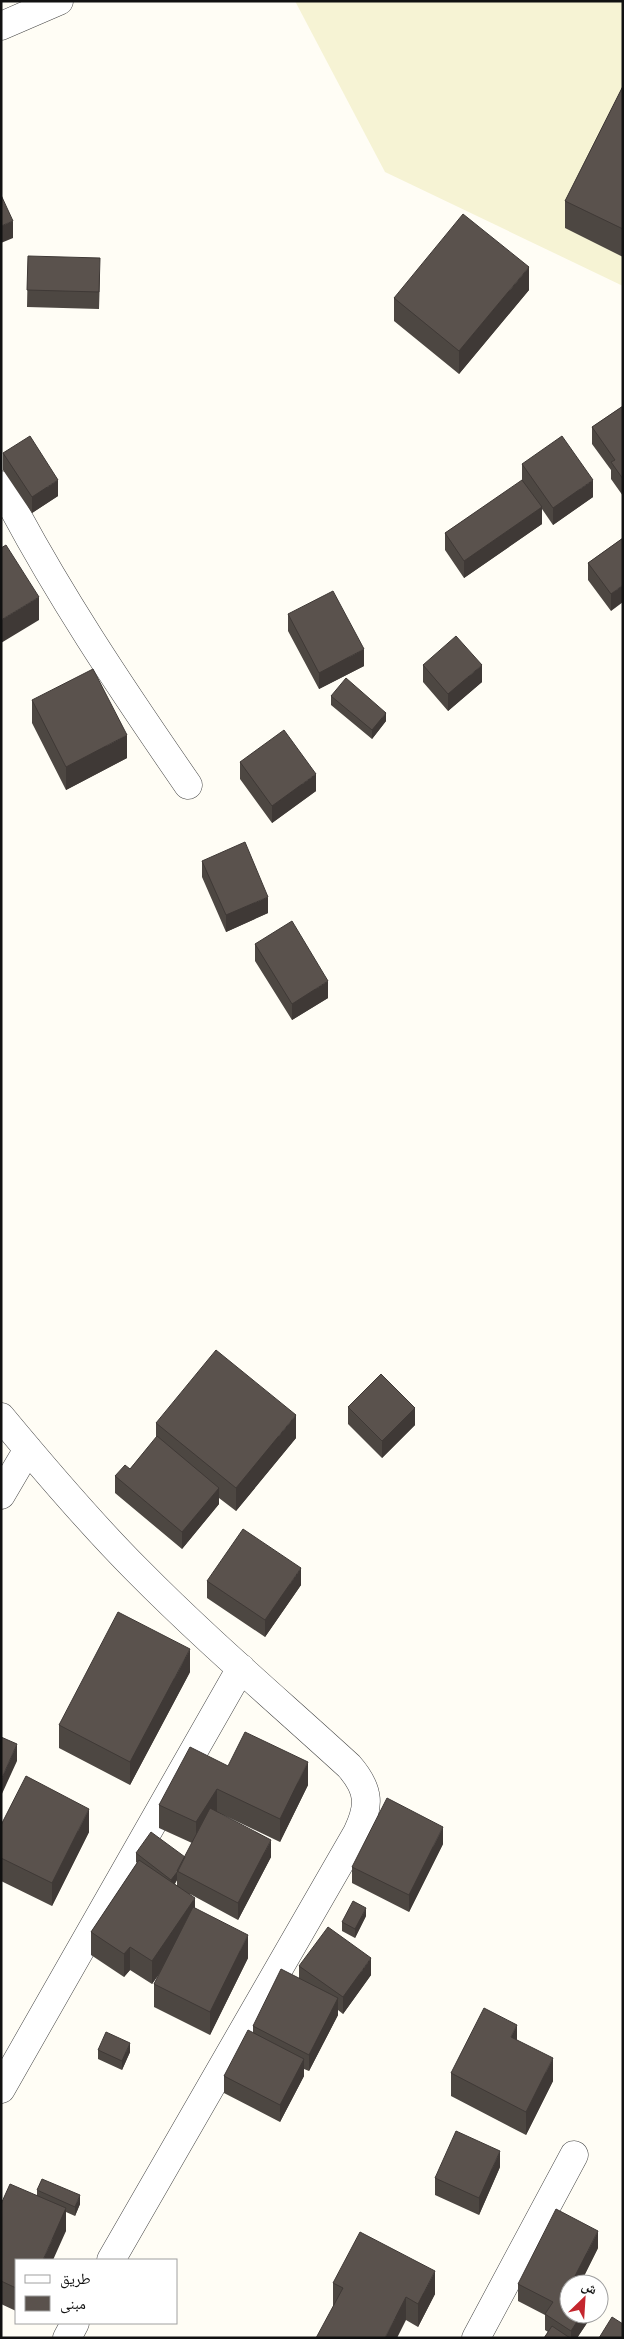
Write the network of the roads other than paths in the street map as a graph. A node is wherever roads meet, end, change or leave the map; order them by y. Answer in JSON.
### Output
{"nodes":[{"id":1,"x":59,"y":1,"type":"edge"},
{"id":2,"x":1,"y":26,"type":"edge"},
{"id":3,"x":1,"y":485,"type":"edge"},
{"id":4,"x":188,"y":785,"type":"dead end"},
{"id":5,"x":1,"y":1417,"type":"edge"},
{"id":6,"x":28,"y":1449,"type":"junction"},
{"id":7,"x":1,"y":1496,"type":"edge"},
{"id":8,"x":241,"y":1668,"type":"junction"},
{"id":9,"x":1,"y":2089,"type":"edge"},
{"id":10,"x":574,"y":2156,"type":"dead end"},
{"id":11,"x":112,"y":2259,"type":"edge"},
{"id":12,"x":74,"y":2324,"type":"edge"},
{"id":13,"x":66,"y":2338,"type":"edge"},
{"id":14,"x":476,"y":2338,"type":"edge"}],
"edges":[{"from":1,"to":2,"type":"street"},
{"from":3,"to":4,"type":"street"},
{"from":5,"to":6,"type":"street"},
{"from":6,"to":7,"type":"street"},
{"from":6,"to":8,"type":"street"},
{"from":8,"to":9,"type":"street"},
{"from":8,"to":11,"type":"street"},
{"from":10,"to":14,"type":"street"},
{"from":12,"to":13,"type":"street"}]}
